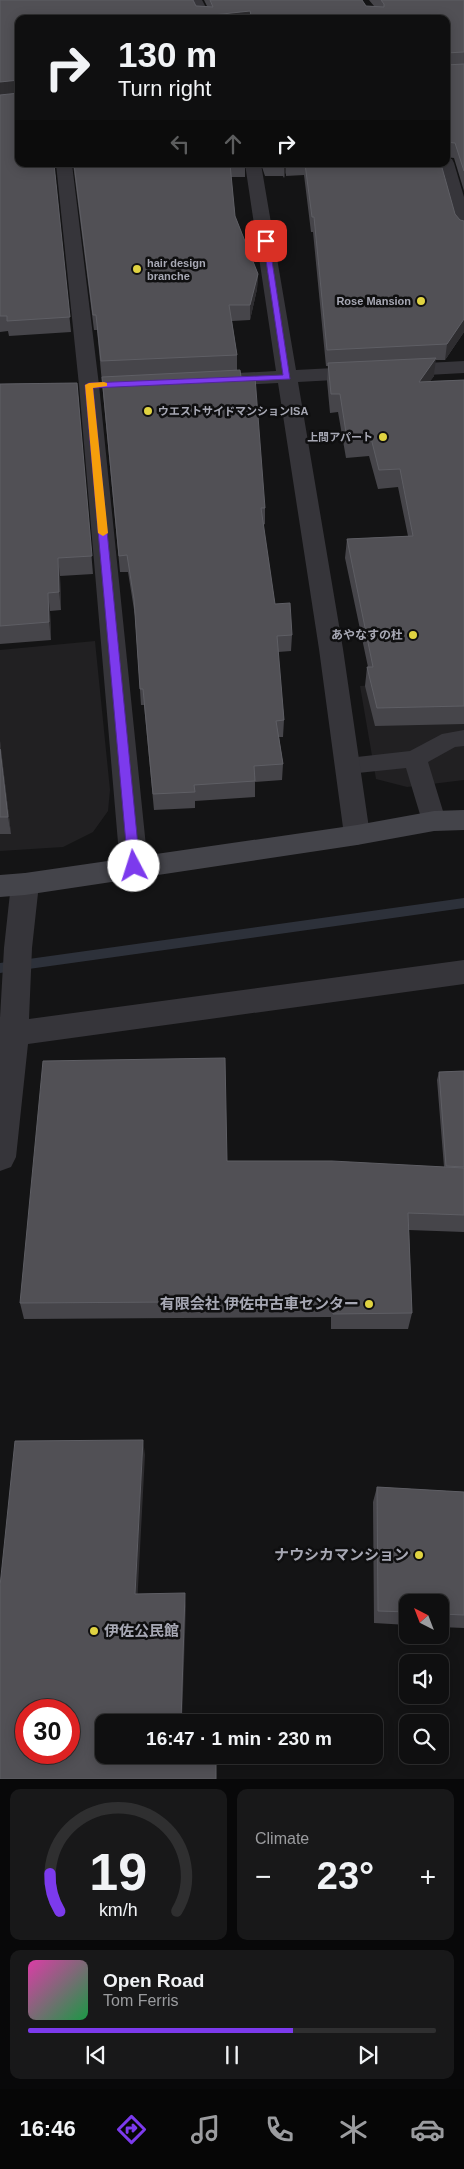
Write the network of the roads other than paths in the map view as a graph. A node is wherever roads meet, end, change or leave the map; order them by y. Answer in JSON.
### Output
{"nodes":[{"id":1,"x":195,"y":0,"type":"edge"},
{"id":2,"x":203,"y":15,"type":"edge"},
{"id":3,"x":64,"y":167,"type":"edge"},
{"id":4,"x":253,"y":167,"type":"edge"},
{"id":5,"x":447,"y":167,"type":"edge"},
{"id":6,"x":464,"y":229,"type":"edge"},
{"id":7,"x":464,"y":367,"type":"edge"},
{"id":8,"x":288,"y":377,"type":"junction"},
{"id":9,"x":198,"y":381,"type":"edge"},
{"id":10,"x":464,"y":738,"type":"edge"},
{"id":11,"x":414,"y":759,"type":"junction"},
{"id":12,"x":348,"y":766,"type":"junction"},
{"id":13,"x":434,"y":820,"type":"junction"},
{"id":14,"x":464,"y":820,"type":"edge"},
{"id":15,"x":357,"y":835,"type":"junction"},
{"id":16,"x":134,"y":866,"type":"junction"},
{"id":17,"x":13,"y":885,"type":"edge"},
{"id":18,"x":464,"y":972,"type":"edge"},
{"id":19,"x":7,"y":1034,"type":"edge"},
{"id":20,"x":0,"y":1157,"type":"edge"}],
"edges":[{"from":1,"to":2,"type":"street"},
{"from":3,"to":16,"type":"street"},
{"from":4,"to":8,"type":"street"},
{"from":5,"to":6,"type":"street"},
{"from":7,"to":8,"type":"street"},
{"from":8,"to":9,"type":"street"},
{"from":8,"to":12,"type":"street"},
{"from":10,"to":11,"type":"lane"},
{"from":11,"to":12,"type":"lane"},
{"from":11,"to":13,"type":"lane"},
{"from":12,"to":15,"type":"street"},
{"from":13,"to":14,"type":"street"},
{"from":13,"to":15,"type":"street"},
{"from":15,"to":16,"type":"street"},
{"from":16,"to":17,"type":"street"},
{"from":17,"to":19,"type":"street"},
{"from":18,"to":19,"type":"street"},
{"from":19,"to":20,"type":"street"}]}
